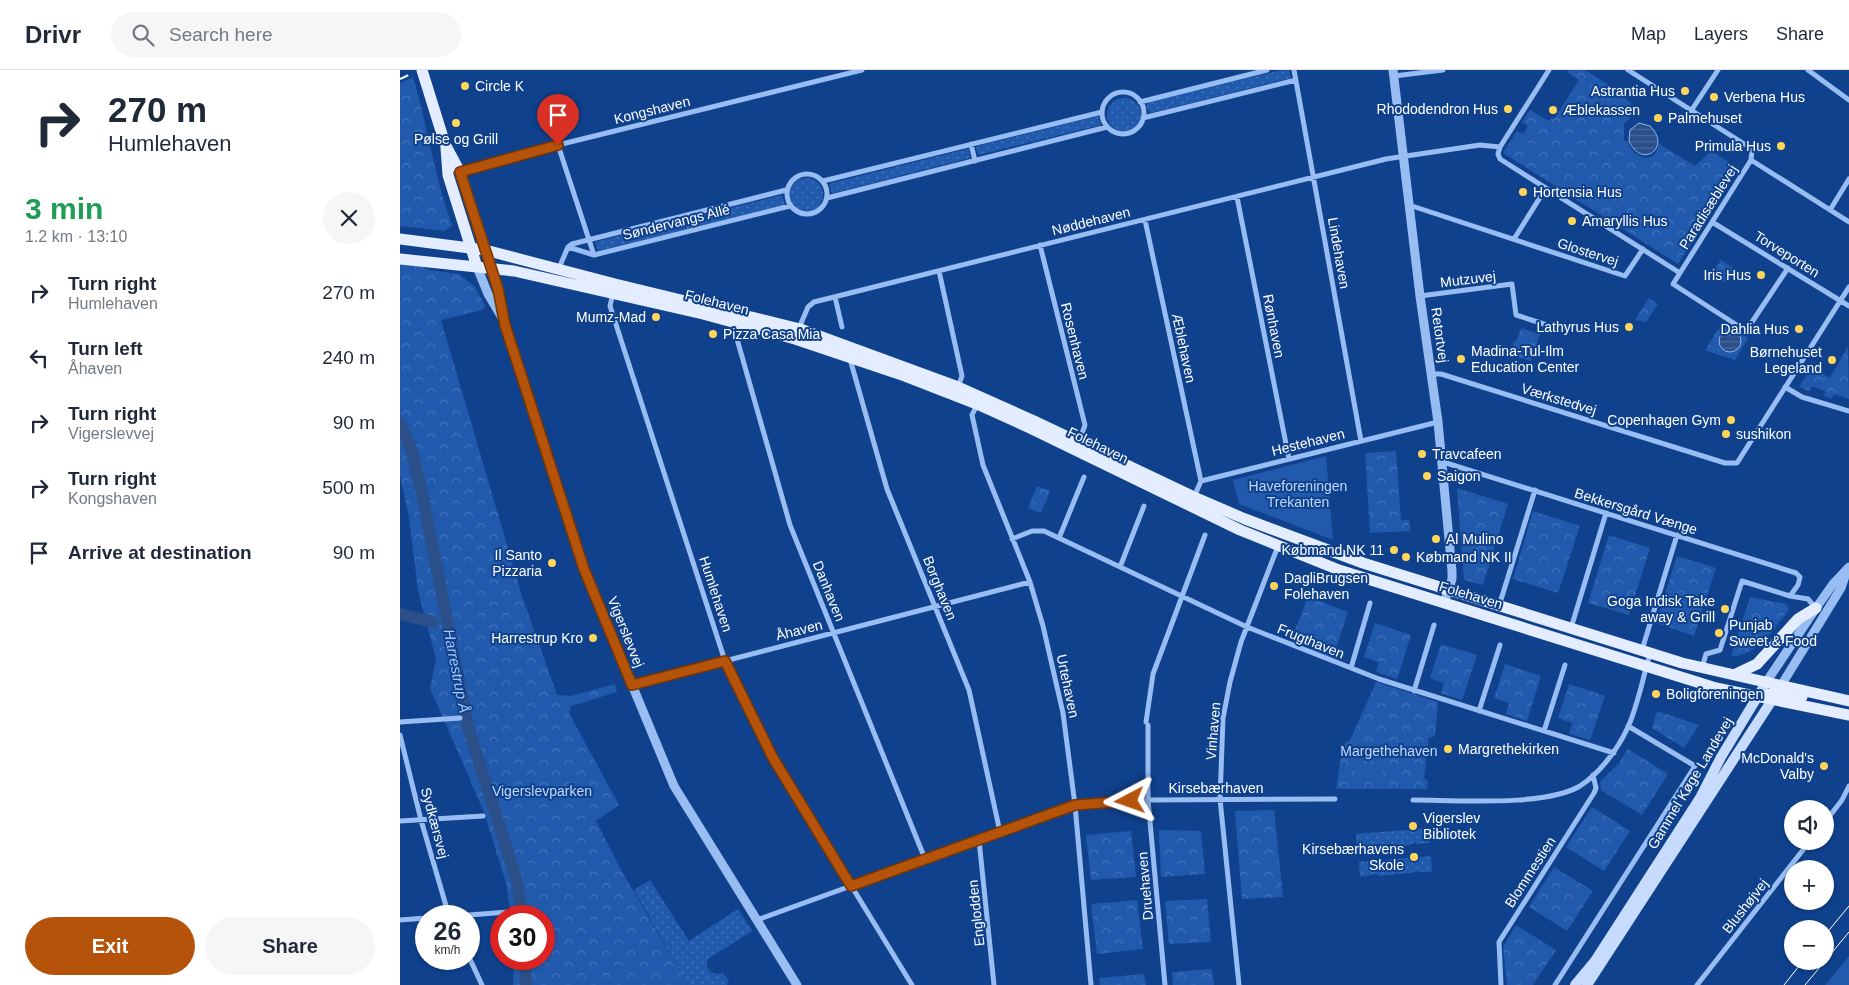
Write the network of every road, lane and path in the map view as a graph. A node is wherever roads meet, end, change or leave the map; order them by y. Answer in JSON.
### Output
{"nodes":[{"id":1,"x":422,"y":70,"type":"edge"},
{"id":2,"x":862,"y":70,"type":"edge"},
{"id":3,"x":1267,"y":70,"type":"edge"},
{"id":4,"x":1294,"y":70,"type":"edge"},
{"id":5,"x":1443,"y":70,"type":"edge"},
{"id":6,"x":1549,"y":70,"type":"edge"},
{"id":7,"x":1718,"y":70,"type":"edge"},
{"id":8,"x":1808,"y":70,"type":"edge"},
{"id":9,"x":1630,"y":71,"type":"edge"},
{"id":10,"x":1393,"y":73,"type":"edge"},
{"id":11,"x":1296,"y":80,"type":"junction"},
{"id":12,"x":1849,"y":100,"type":"edge"},
{"id":13,"x":1140,"y":102,"type":"junction"},
{"id":14,"x":1691,"y":111,"type":"junction"},
{"id":15,"x":1102,"y":112,"type":"junction"},
{"id":16,"x":1143,"y":118,"type":"junction"},
{"id":17,"x":1107,"y":127,"type":"junction"},
{"id":18,"x":445,"y":144,"type":"junction"},
{"id":19,"x":971,"y":144,"type":"junction"},
{"id":20,"x":558,"y":145,"type":"junction"},
{"id":21,"x":1500,"y":147,"type":"junction"},
{"id":22,"x":1403,"y":156,"type":"junction"},
{"id":23,"x":1751,"y":160,"type":"junction"},
{"id":24,"x":975,"y":161,"type":"junction"},
{"id":25,"x":460,"y":172,"type":"junction"},
{"id":26,"x":448,"y":175,"type":"junction"},
{"id":27,"x":1314,"y":178,"type":"junction"},
{"id":28,"x":1849,"y":179,"type":"edge"},
{"id":29,"x":823,"y":181,"type":"junction"},
{"id":30,"x":1546,"y":188,"type":"junction"},
{"id":31,"x":786,"y":190,"type":"junction"},
{"id":32,"x":1237,"y":197,"type":"junction"},
{"id":33,"x":827,"y":198,"type":"junction"},
{"id":34,"x":1409,"y":205,"type":"junction"},
{"id":35,"x":790,"y":206,"type":"junction"},
{"id":36,"x":1830,"y":210,"type":"junction"},
{"id":37,"x":1145,"y":220,"type":"junction"},
{"id":38,"x":1712,"y":222,"type":"junction"},
{"id":39,"x":1849,"y":222,"type":"edge"},
{"id":40,"x":400,"y":239,"type":"edge"},
{"id":41,"x":589,"y":240,"type":"junction"},
{"id":42,"x":1514,"y":240,"type":"junction"},
{"id":43,"x":1040,"y":245,"type":"junction"},
{"id":44,"x":568,"y":246,"type":"junction"},
{"id":45,"x":470,"y":248,"type":"junction"},
{"id":46,"x":1642,"y":249,"type":"junction"},
{"id":47,"x":485,"y":250,"type":"junction"},
{"id":48,"x":594,"y":254,"type":"junction"},
{"id":49,"x":400,"y":259,"type":"edge"},
{"id":50,"x":477,"y":267,"type":"junction"},
{"id":51,"x":492,"y":268,"type":"junction"},
{"id":52,"x":1788,"y":268,"type":"junction"},
{"id":53,"x":558,"y":269,"type":"junction"},
{"id":54,"x":938,"y":271,"type":"junction"},
{"id":55,"x":1680,"y":273,"type":"junction"},
{"id":56,"x":1849,"y":287,"type":"edge"},
{"id":57,"x":613,"y":293,"type":"junction"},
{"id":58,"x":1420,"y":296,"type":"junction"},
{"id":59,"x":835,"y":298,"type":"junction"},
{"id":60,"x":1840,"y":301,"type":"junction"},
{"id":61,"x":1849,"y":306,"type":"edge"},
{"id":62,"x":504,"y":322,"type":"junction"},
{"id":63,"x":741,"y":323,"type":"junction"},
{"id":64,"x":1550,"y":326,"type":"dead end"},
{"id":65,"x":842,"y":327,"type":"dead end"},
{"id":66,"x":799,"y":328,"type":"junction"},
{"id":67,"x":850,"y":356,"type":"junction"},
{"id":68,"x":1432,"y":374,"type":"junction"},
{"id":69,"x":958,"y":387,"type":"junction"},
{"id":70,"x":1785,"y":387,"type":"junction"},
{"id":71,"x":977,"y":404,"type":"junction"},
{"id":72,"x":1849,"y":411,"type":"edge"},
{"id":73,"x":1438,"y":422,"type":"junction"},
{"id":74,"x":1361,"y":441,"type":"junction"},
{"id":75,"x":1079,"y":442,"type":"junction"},
{"id":76,"x":1289,"y":459,"type":"junction"},
{"id":77,"x":1443,"y":462,"type":"junction"},
{"id":78,"x":1084,"y":478,"type":"dead end"},
{"id":79,"x":1201,"y":481,"type":"junction"},
{"id":80,"x":1534,"y":490,"type":"junction"},
{"id":81,"x":1194,"y":497,"type":"junction"},
{"id":82,"x":1144,"y":506,"type":"dead end"},
{"id":83,"x":1606,"y":513,"type":"junction"},
{"id":84,"x":1205,"y":535,"type":"dead end"},
{"id":85,"x":1677,"y":535,"type":"junction"},
{"id":86,"x":1058,"y":538,"type":"junction"},
{"id":87,"x":1012,"y":539,"type":"junction"},
{"id":88,"x":1278,"y":546,"type":"junction"},
{"id":89,"x":1120,"y":567,"type":"junction"},
{"id":90,"x":1848,"y":569,"type":"edge"},
{"id":91,"x":1030,"y":582,"type":"junction"},
{"id":92,"x":1448,"y":590,"type":"junction"},
{"id":93,"x":1182,"y":596,"type":"junction"},
{"id":94,"x":1790,"y":596,"type":"junction"},
{"id":95,"x":1370,"y":603,"type":"dead end"},
{"id":96,"x":1444,"y":603,"type":"junction"},
{"id":97,"x":936,"y":607,"type":"junction"},
{"id":98,"x":1499,"y":607,"type":"junction"},
{"id":99,"x":1816,"y":608,"type":"junction"},
{"id":100,"x":1434,"y":625,"type":"dead end"},
{"id":101,"x":1247,"y":627,"type":"junction"},
{"id":102,"x":1570,"y":628,"type":"junction"},
{"id":103,"x":834,"y":633,"type":"junction"},
{"id":104,"x":1500,"y":645,"type":"dead end"},
{"id":105,"x":1646,"y":652,"type":"junction"},
{"id":106,"x":725,"y":661,"type":"junction"},
{"id":107,"x":1565,"y":665,"type":"dead end"},
{"id":108,"x":1646,"y":666,"type":"junction"},
{"id":109,"x":1351,"y":668,"type":"junction"},
{"id":110,"x":1702,"y":668,"type":"junction"},
{"id":111,"x":1735,"y":675,"type":"junction"},
{"id":112,"x":632,"y":685,"type":"junction"},
{"id":113,"x":1762,"y":690,"type":"junction"},
{"id":114,"x":1414,"y":691,"type":"junction"},
{"id":115,"x":1777,"y":693,"type":"junction"},
{"id":116,"x":1849,"y":701,"type":"edge"},
{"id":117,"x":1849,"y":707,"type":"edge"},
{"id":118,"x":1479,"y":711,"type":"junction"},
{"id":119,"x":1849,"y":715,"type":"edge"},
{"id":120,"x":460,"y":718,"type":"dead end"},
{"id":121,"x":400,"y":722,"type":"edge"},
{"id":122,"x":1628,"y":726,"type":"junction"},
{"id":123,"x":1544,"y":731,"type":"junction"},
{"id":124,"x":400,"y":735,"type":"edge"},
{"id":125,"x":1614,"y":753,"type":"junction"},
{"id":126,"x":1593,"y":775,"type":"junction"},
{"id":127,"x":1849,"y":786,"type":"edge"},
{"id":128,"x":1220,"y":799,"type":"junction"},
{"id":129,"x":1148,"y":800,"type":"junction"},
{"id":130,"x":1335,"y":800,"type":"dead end"},
{"id":131,"x":1413,"y":800,"type":"dead end"},
{"id":132,"x":1075,"y":805,"type":"junction"},
{"id":133,"x":1834,"y":810,"type":"edge"},
{"id":134,"x":482,"y":816,"type":"dead end"},
{"id":135,"x":421,"y":820,"type":"junction"},
{"id":136,"x":400,"y":821,"type":"edge"},
{"id":137,"x":1000,"y":832,"type":"junction"},
{"id":138,"x":979,"y":840,"type":"junction"},
{"id":139,"x":1803,"y":850,"type":"edge"},
{"id":140,"x":925,"y":859,"type":"junction"},
{"id":141,"x":851,"y":886,"type":"junction"},
{"id":142,"x":446,"y":905,"type":"edge"},
{"id":143,"x":415,"y":919,"type":"edge"},
{"id":144,"x":400,"y":920,"type":"edge"},
{"id":145,"x":757,"y":920,"type":"junction"},
{"id":146,"x":475,"y":970,"type":"edge"},
{"id":147,"x":482,"y":985,"type":"edge"},
{"id":148,"x":797,"y":985,"type":"edge"},
{"id":149,"x":912,"y":985,"type":"edge"},
{"id":150,"x":994,"y":985,"type":"edge"},
{"id":151,"x":1091,"y":985,"type":"edge"},
{"id":152,"x":1165,"y":985,"type":"edge"},
{"id":153,"x":1239,"y":985,"type":"edge"},
{"id":154,"x":1501,"y":985,"type":"edge"},
{"id":155,"x":1555,"y":985,"type":"edge"},
{"id":156,"x":1575,"y":985,"type":"edge"},
{"id":157,"x":1588,"y":985,"type":"edge"},
{"id":158,"x":1697,"y":985,"type":"edge"}],
"edges":[{"from":1,"to":18,"type":"main road","name":"Vigerslevvej"},
{"from":2,"to":20,"type":"street","name":"Kongshaven"},
{"from":3,"to":13,"type":"street"},
{"from":4,"to":11,"type":"street","name":"Lindehaven"},
{"from":5,"to":10,"type":"street"},
{"from":6,"to":21,"type":"street"},
{"from":7,"to":14,"type":"street"},
{"from":8,"to":12,"type":"street"},
{"from":9,"to":14,"type":"street","name":"Paradisæblevej"},
{"from":10,"to":22,"type":"street","name":"Retortvej"},
{"from":11,"to":16,"type":"street"},
{"from":11,"to":27,"type":"street","name":"Lindehaven"},
{"from":13,"to":15,"type":"street"},
{"from":13,"to":16,"type":"street"},
{"from":14,"to":23,"type":"street","name":"Paradisæblevej"},
{"from":15,"to":17,"type":"street"},
{"from":15,"to":19,"type":"street"},
{"from":16,"to":17,"type":"street"},
{"from":17,"to":24,"type":"street"},
{"from":18,"to":25,"type":"main road","name":"Vigerslevvej"},
{"from":18,"to":26,"type":"main road","name":"Vigerslevvej"},
{"from":19,"to":24,"type":"street"},
{"from":19,"to":29,"type":"street"},
{"from":20,"to":25,"type":"street","name":"Kongshaven"},
{"from":20,"to":41,"type":"street"},
{"from":21,"to":22,"type":"street","name":"Nøddehaven"},
{"from":21,"to":30,"type":"street"},
{"from":22,"to":27,"type":"street","name":"Nøddehaven"},
{"from":22,"to":34,"type":"street","name":"Retortvej"},
{"from":23,"to":36,"type":"street"},
{"from":23,"to":38,"type":"street","name":"Paradisæblevej"},
{"from":24,"to":33,"type":"street"},
{"from":25,"to":26,"type":"street","name":"Kongshaven"},
{"from":25,"to":47,"type":"main road","name":"Vigerslevvej"},
{"from":26,"to":45,"type":"main road","name":"Vigerslevvej"},
{"from":27,"to":32,"type":"street","name":"Nøddehaven"},
{"from":27,"to":74,"type":"street","name":"Lindehaven"},
{"from":28,"to":36,"type":"street"},
{"from":29,"to":31,"type":"street"},
{"from":29,"to":33,"type":"street"},
{"from":30,"to":42,"type":"street"},
{"from":30,"to":46,"type":"street"},
{"from":31,"to":35,"type":"street"},
{"from":31,"to":41,"type":"street","name":"Søndervangs Allé"},
{"from":32,"to":37,"type":"street","name":"Nøddehaven"},
{"from":32,"to":76,"type":"street","name":"Rønhaven"},
{"from":33,"to":35,"type":"street"},
{"from":34,"to":42,"type":"street","name":"Glostervej"},
{"from":34,"to":58,"type":"street","name":"Retortvej"},
{"from":35,"to":48,"type":"street","name":"Søndervangs Allé"},
{"from":36,"to":39,"type":"street"},
{"from":37,"to":43,"type":"street","name":"Nøddehaven"},
{"from":37,"to":79,"type":"street","name":"Æblehaven"},
{"from":38,"to":52,"type":"street","name":"Torveporten"},
{"from":38,"to":55,"type":"street","name":"Paradisæblevej"},
{"from":40,"to":45,"type":"main road","name":"Folehaven"},
{"from":41,"to":44,"type":"street","name":"Søndervangs Allé"},
{"from":41,"to":48,"type":"street"},
{"from":42,"to":46,"type":"street","name":"Glostervej"},
{"from":43,"to":54,"type":"street","name":"Nøddehaven"},
{"from":43,"to":75,"type":"street","name":"Rosenhaven"},
{"from":44,"to":48,"type":"street"},
{"from":44,"to":53,"type":"street"},
{"from":45,"to":47,"type":"main road","name":"Folehaven"},
{"from":45,"to":50,"type":"main road","name":"Vigerslevvej"},
{"from":46,"to":55,"type":"street"},
{"from":47,"to":51,"type":"main road","name":"Vigerslevvej"},
{"from":47,"to":53,"type":"main road","name":"Folehaven"},
{"from":49,"to":50,"type":"main road","name":"Folehaven"},
{"from":50,"to":51,"type":"main road","name":"Folehaven"},
{"from":50,"to":62,"type":"street","name":"Vigerslevvej"},
{"from":51,"to":57,"type":"main road","name":"Folehaven"},
{"from":51,"to":62,"type":"street","name":"Vigerslevvej"},
{"from":52,"to":55,"type":"street"},
{"from":52,"to":60,"type":"street","name":"Torveporten"},
{"from":53,"to":66,"type":"main road","name":"Folehaven"},
{"from":54,"to":59,"type":"street","name":"Nøddehaven"},
{"from":54,"to":69,"type":"street"},
{"from":56,"to":60,"type":"street","name":"Værkstedvej"},
{"from":57,"to":63,"type":"main road","name":"Folehaven"},
{"from":57,"to":106,"type":"street","name":"Humlehaven"},
{"from":58,"to":64,"type":"street","name":"Mutzuvej"},
{"from":58,"to":68,"type":"street","name":"Retortvej"},
{"from":59,"to":65,"type":"street"},
{"from":59,"to":66,"type":"street","name":"Nøddehaven"},
{"from":60,"to":61,"type":"street","name":"Torveporten"},
{"from":60,"to":70,"type":"street","name":"Værkstedvej"},
{"from":62,"to":112,"type":"street","name":"Vigerslevvej"},
{"from":63,"to":67,"type":"main road","name":"Folehaven"},
{"from":63,"to":103,"type":"street","name":"Danhaven"},
{"from":66,"to":69,"type":"main road","name":"Folehaven"},
{"from":67,"to":71,"type":"main road","name":"Folehaven"},
{"from":67,"to":97,"type":"street","name":"Borghaven"},
{"from":68,"to":70,"type":"street","name":"Værkstedvej"},
{"from":68,"to":73,"type":"street","name":"Retortvej"},
{"from":69,"to":75,"type":"main road","name":"Folehaven"},
{"from":70,"to":72,"type":"street"},
{"from":71,"to":87,"type":"street","name":"Urtehaven"},
{"from":71,"to":88,"type":"main road","name":"Folehaven"},
{"from":73,"to":74,"type":"street","name":"Hestehaven"},
{"from":73,"to":77,"type":"street","name":"Retortvej"},
{"from":74,"to":76,"type":"street","name":"Hestehaven"},
{"from":75,"to":81,"type":"main road","name":"Folehaven"},
{"from":76,"to":79,"type":"street","name":"Hestehaven"},
{"from":77,"to":80,"type":"street","name":"Bekkersgård Vænge"},
{"from":77,"to":92,"type":"street","name":"Retortvej"},
{"from":78,"to":86,"type":"street"},
{"from":79,"to":81,"type":"street"},
{"from":80,"to":83,"type":"street","name":"Bekkersgård Vænge"},
{"from":80,"to":98,"type":"street","name":"Folehaven"},
{"from":81,"to":92,"type":"main road","name":"Folehaven"},
{"from":82,"to":89,"type":"street"},
{"from":83,"to":85,"type":"street","name":"Bekkersgård Vænge"},
{"from":83,"to":102,"type":"street"},
{"from":84,"to":93,"type":"street","name":"Druehaven"},
{"from":85,"to":94,"type":"street","name":"Bekkersgård Vænge"},
{"from":85,"to":105,"type":"street"},
{"from":86,"to":87,"type":"street","name":"Frugthaven"},
{"from":86,"to":89,"type":"street","name":"Frugthaven"},
{"from":87,"to":91,"type":"street","name":"Urtehaven"},
{"from":88,"to":96,"type":"main road","name":"Folehaven"},
{"from":88,"to":101,"type":"street","name":"Vinhaven"},
{"from":89,"to":93,"type":"street","name":"Frugthaven"},
{"from":90,"to":99,"type":"street","name":"Gammel Køge Landevej"},
{"from":90,"to":115,"type":"street","name":"Gammel Køge Landevej"},
{"from":91,"to":97,"type":"street","name":"Åhaven"},
{"from":91,"to":132,"type":"street","name":"Urtehaven"},
{"from":92,"to":96,"type":"street","name":"Retortvej"},
{"from":92,"to":98,"type":"main road","name":"Folehaven"},
{"from":93,"to":101,"type":"street","name":"Frugthaven"},
{"from":93,"to":129,"type":"street","name":"Druehaven"},
{"from":94,"to":99,"type":"street"},
{"from":94,"to":110,"type":"street"},
{"from":95,"to":109,"type":"street"},
{"from":96,"to":108,"type":"main road","name":"Folehaven"},
{"from":97,"to":103,"type":"street","name":"Åhaven"},
{"from":97,"to":137,"type":"street","name":"Borghaven"},
{"from":98,"to":102,"type":"main road","name":"Folehaven"},
{"from":99,"to":111,"type":"main road"},
{"from":99,"to":113,"type":"street","name":"Gammel Køge Landevej"},
{"from":100,"to":114,"type":"street"},
{"from":101,"to":109,"type":"street","name":"Frugthaven"},
{"from":101,"to":128,"type":"street","name":"Vinhaven"},
{"from":102,"to":105,"type":"main road","name":"Folehaven"},
{"from":103,"to":106,"type":"street","name":"Åhaven"},
{"from":103,"to":140,"type":"street","name":"Danhaven"},
{"from":104,"to":118,"type":"street"},
{"from":105,"to":108,"type":"street"},
{"from":105,"to":110,"type":"main road","name":"Folehaven"},
{"from":106,"to":112,"type":"street","name":"Åhaven"},
{"from":106,"to":141,"type":"street","name":"Humlehaven"},
{"from":107,"to":123,"type":"street"},
{"from":108,"to":113,"type":"main road","name":"Folehaven"},
{"from":108,"to":122,"type":"street"},
{"from":109,"to":114,"type":"street","name":"Frugthaven"},
{"from":110,"to":111,"type":"main road","name":"Folehaven"},
{"from":111,"to":113,"type":"main road","name":"Folehaven"},
{"from":112,"to":145,"type":"street","name":"Vigerslevvej"},
{"from":113,"to":115,"type":"main road","name":"Folehaven"},
{"from":113,"to":115,"type":"main road","name":"Folehaven"},
{"from":113,"to":156,"type":"main road","name":"Gammel Køge Landevej"},
{"from":114,"to":118,"type":"street","name":"Frugthaven"},
{"from":115,"to":116,"type":"main road"},
{"from":115,"to":117,"type":"main road"},
{"from":115,"to":119,"type":"main road"},
{"from":115,"to":157,"type":"main road","name":"Gammel Køge Landevej"},
{"from":118,"to":123,"type":"street","name":"Frugthaven"},
{"from":120,"to":121,"type":"street"},
{"from":122,"to":125,"type":"street"},
{"from":122,"to":155,"type":"street","name":"Gammel Køge Landevej"},
{"from":123,"to":125,"type":"street","name":"Frugthaven"},
{"from":124,"to":135,"type":"street","name":"Sydkærsvej"},
{"from":125,"to":126,"type":"street"},
{"from":126,"to":131,"type":"street"},
{"from":126,"to":154,"type":"street","name":"Blommestien"},
{"from":127,"to":133,"type":"street"},
{"from":128,"to":129,"type":"street","name":"Kirsebærhaven"},
{"from":128,"to":130,"type":"street","name":"Kirsebærhaven"},
{"from":128,"to":153,"type":"street","name":"Vinhaven"},
{"from":129,"to":132,"type":"street","name":"Kirsebærhaven"},
{"from":129,"to":152,"type":"street","name":"Druehaven"},
{"from":132,"to":137,"type":"street","name":"Kirsebærhaven"},
{"from":132,"to":151,"type":"street","name":"Urtehaven"},
{"from":134,"to":135,"type":"street"},
{"from":135,"to":136,"type":"street"},
{"from":135,"to":142,"type":"street","name":"Sydkærsvej"},
{"from":137,"to":138,"type":"street","name":"Kirsebærhaven"},
{"from":138,"to":140,"type":"street","name":"Kirsebærhaven"},
{"from":138,"to":150,"type":"street","name":"Englodden"},
{"from":139,"to":158,"type":"street","name":"Blushøjvej"},
{"from":140,"to":141,"type":"street","name":"Kirsebærhaven"},
{"from":141,"to":145,"type":"street","name":"Kirsebærhaven"},
{"from":141,"to":149,"type":"street","name":"Humlehaven"},
{"from":143,"to":144,"type":"street"},
{"from":145,"to":148,"type":"street","name":"Vigerslevvej"},
{"from":146,"to":147,"type":"street"}]}
